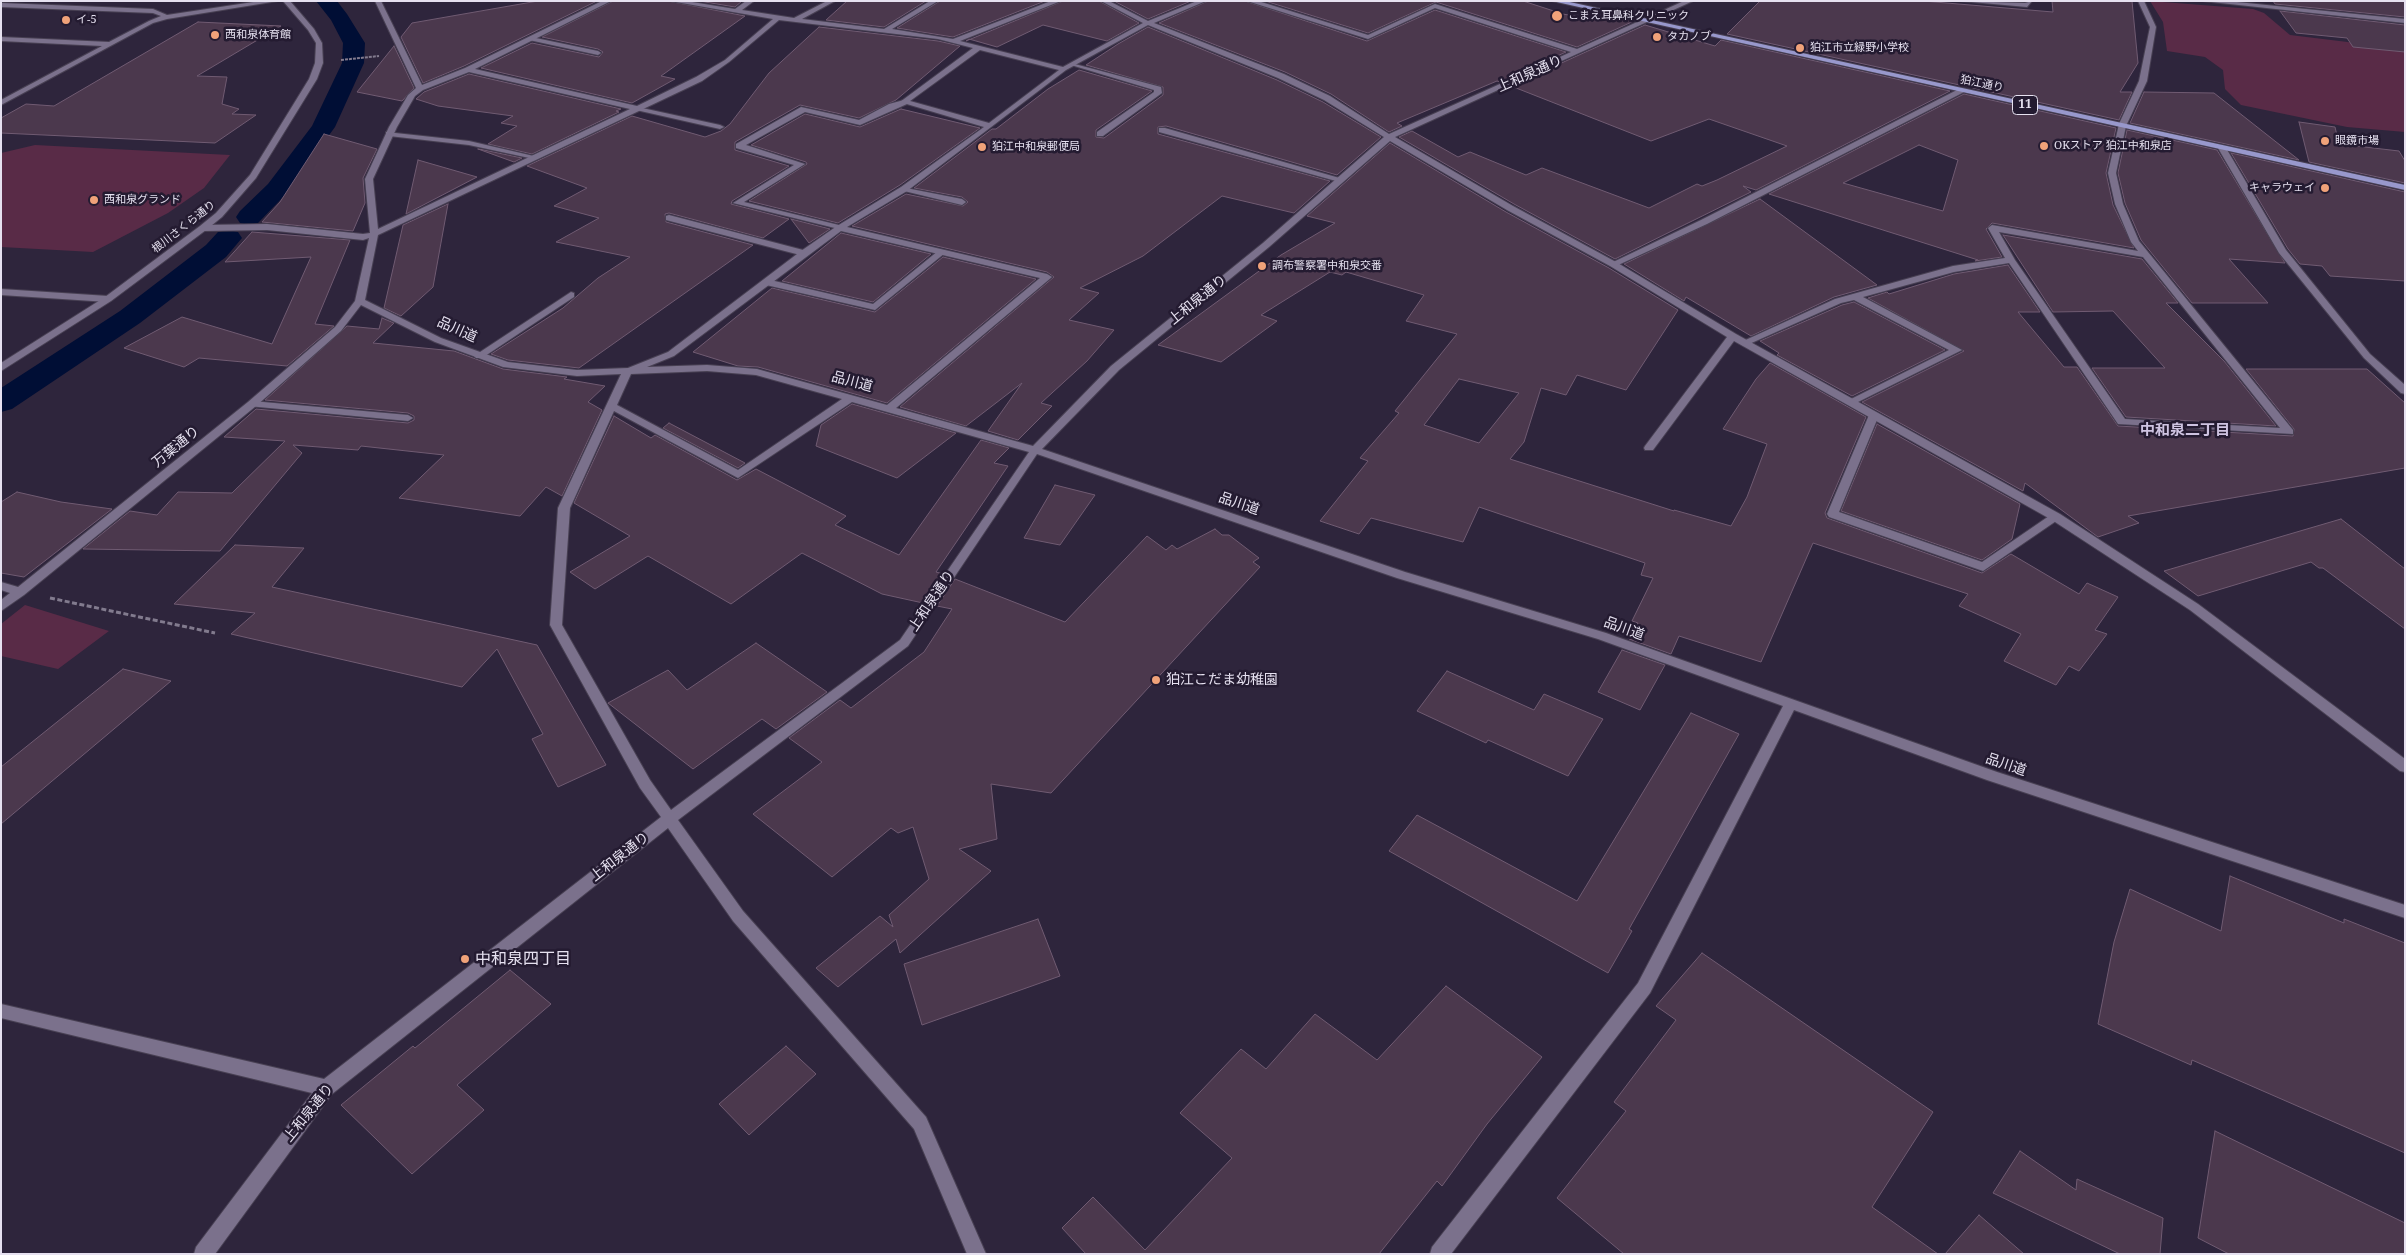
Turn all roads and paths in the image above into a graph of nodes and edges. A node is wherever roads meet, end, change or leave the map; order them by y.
1 (275, 1) edge
2 (286, 1) edge
3 (378, 1) edge
4 (608, 1) edge
5 (673, 1) edge
6 (751, 1) edge
7 (832, 1) edge
8 (935, 1) edge
9 (1058, 1) edge
10 (1104, 1) edge
11 (1204, 1) edge
12 (1250, 1) edge
13 (1555, 1) edge
14 (1690, 1) edge
15 (1962, 1) edge
16 (2029, 1) edge
17 (2141, 1) edge
18 (2205, 1) edge
19 (1, 5) edge
20 (735, 12) junction
21 (166, 17) junction
22 (778, 18) junction
23 (795, 20) junction
24 (1644, 20) junction
25 (2405, 21) edge
26 (1148, 23) junction
27 (886, 30) junction
28 (1, 39) edge
29 (531, 40) junction
30 (955, 40) junction
31 (110, 44) junction
32 (978, 48) junction
33 (1578, 52) junction
34 (598, 53) dead end
35 (364, 58) dead end
36 (340, 60) dead end
37 (1073, 64) junction
38 (1064, 69) junction
39 (468, 70) junction
40 (420, 88) junction
41 (1962, 91) junction
42 (4, 100) edge
43 (904, 102) junction
44 (636, 108) junction
45 (990, 126) junction
46 (2122, 126) junction
47 (720, 127) dead end
48 (1162, 130) dead end
49 (389, 134) junction
50 (1100, 134) dead end
51 (1389, 137) junction
52 (2222, 148) junction
53 (534, 157) junction
54 (1339, 179) junction
55 (2405, 188) edge
56 (904, 189) junction
57 (962, 202) dead end
58 (669, 218) dead end
59 (204, 228) junction
60 (840, 228) junction
61 (374, 234) junction
62 (804, 252) junction
63 (941, 253) junction
64 (2144, 255) junction
65 (2011, 260) junction
66 (1613, 264) junction
67 (766, 282) junction
68 (1, 292) edge
69 (571, 295) dead end
70 (1854, 296) junction
71 (108, 299) junction
72 (360, 301) junction
73 (1733, 336) junction
74 (1744, 343) junction
75 (478, 356) junction
76 (1, 368) edge
77 (627, 372) junction
78 (2405, 392) edge
79 (850, 398) junction
80 (1852, 401) junction
81 (252, 404) junction
82 (612, 406) junction
83 (890, 408) junction
84 (1874, 415) junction
85 (408, 418) dead end
86 (1650, 448) dead end
87 (1036, 450) junction
88 (2056, 517) junction
89 (1, 586) edge
90 (20, 592) junction
91 (1, 607) edge
92 (215, 633) dead end
93 (1790, 705) junction
94 (2405, 767) edge
95 (670, 818) junction
96 (2405, 912) edge
97 (1, 1011) edge
98 (326, 1088) junction
99 (203, 1254) edge
100 (976, 1254) edge
101 (1439, 1254) edge

1 - 21 street
2 - 59 street, 根川さくら通り
3 - 40 street
4 - 29 street
5 - 20 street
6 - 20 street
7 - 23 street
8 - 27 street
9 - 30 street
10 - 26 street
11 - 26 street
12 - 33 street
13 - 24 main road, 狛江通り / 11
14 - 24 street, 上和泉通り
15 - 16 street
17 - 46 street
18 - 25 street
19 - 21 street
20 - 22 street
21 - 31 street
22 - 23 street
22 - 44 street
23 - 27 street
24 - 33 street, 上和泉通り
24 - 41 main road, 狛江通り / 11
26 - 37 street
26 - 51 street
27 - 30 street
28 - 31 street
29 - 34 street
29 - 39 street
30 - 32 street
31 - 42 street
32 - 38 street
32 - 43 street
33 - 51 street, 上和泉通り
35 - 36 path
37 - 38 street
37 - 50 street
38 - 45 street
39 - 40 street
39 - 44 street
40 - 49 street
41 - 46 main road, 狛江通り / 11
41 - 66 street
43 - 45 street
43 - 60 street
44 - 47 street
44 - 53 street
45 - 56 street
46 - 52 main road, 狛江通り / 11
46 - 64 street
48 - 54 street
49 - 53 street
49 - 61 street
51 - 54 street, 上和泉通り
51 - 66 street
52 - 55 main road, 狛江通り / 11
52 - 78 street
53 - 61 street
54 - 87 street, 上和泉通り
56 - 57 street
56 - 60 street
58 - 62 street
59 - 61 street
59 - 71 street, 根川さくら通り
60 - 62 street
60 - 63 street
61 - 72 street
62 - 67 street
63 - 67 street
63 - 83 street
64 - 65 street
64 - 65 street
65 - 70 street
66 - 73 street
67 - 77 street
68 - 71 street
69 - 75 street
70 - 74 street
70 - 80 street
71 - 76 street, 根川さくら通り
72 - 75 street, 品川道
72 - 81 street, 万葉通り
73 - 74 street
73 - 86 street
74 - 80 street
75 - 77 street, 品川道
77 - 79 street, 品川道
77 - 82 street
79 - 82 street
79 - 83 street, 品川道
80 - 84 street
81 - 85 street
81 - 90 street, 万葉通り
82 - 95 street
83 - 87 street, 品川道
84 - 88 street
84 - 88 street
87 - 93 street, 品川道
87 - 95 street, 上和泉通り
88 - 94 street
89 - 90 street
90 - 91 street, 万葉通り
90 - 92 path
93 - 96 street, 品川道
93 - 101 street
95 - 98 street, 上和泉通り
95 - 100 street
97 - 98 street
98 - 99 street, 上和泉通り

